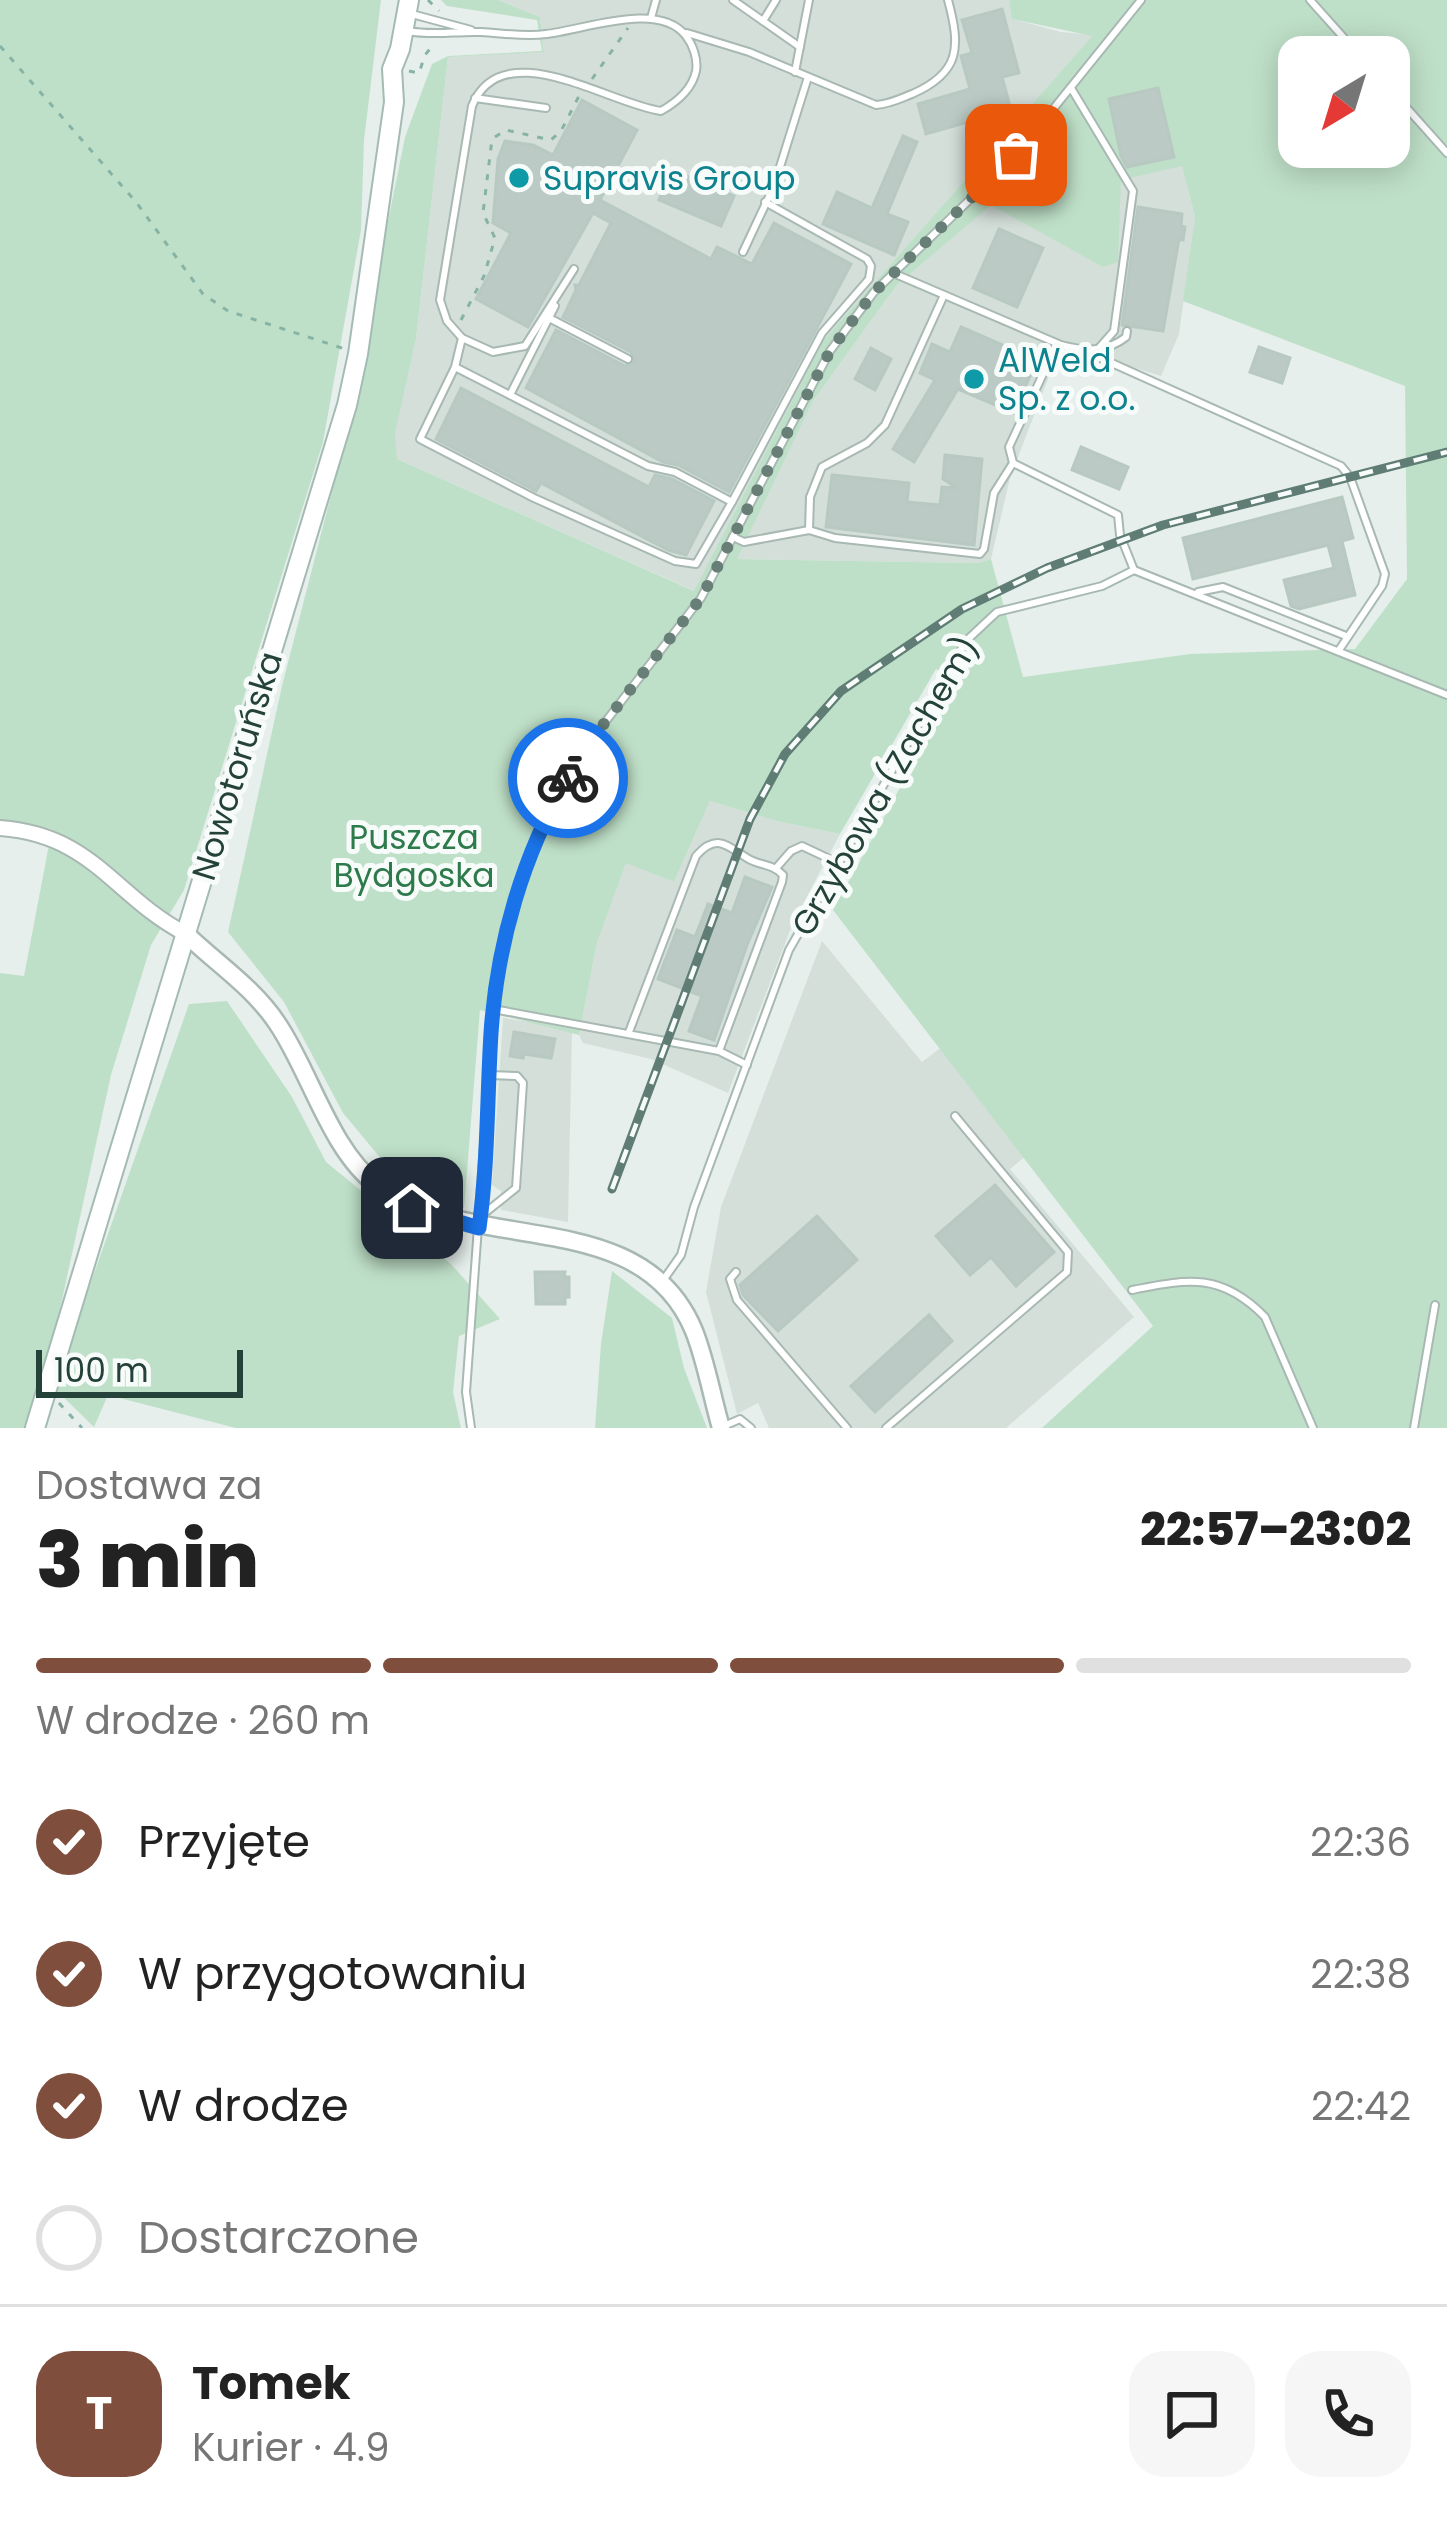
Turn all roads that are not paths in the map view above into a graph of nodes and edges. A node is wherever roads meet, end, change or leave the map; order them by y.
1 (656, 0) edge
2 (733, 0) edge
3 (776, 0) edge
4 (809, 0) edge
5 (948, 0) edge
6 (1141, 0) edge
7 (1310, 0) edge
8 (651, 18) junction
9 (763, 21) junction
10 (405, 23) edge
11 (474, 32) junction
12 (684, 33) junction
13 (1342, 36) edge
14 (800, 47) junction
15 (795, 72) junction
16 (808, 77) junction
17 (1071, 87) junction
18 (475, 98) junction
19 (546, 109) dead end
20 (1410, 112) edge
21 (1447, 153) edge
22 (765, 202) junction
23 (743, 252) dead end
24 (574, 269) dead end
25 (893, 273) junction
26 (944, 295) junction
27 (556, 302) junction
28 (551, 319) junction
29 (1127, 331) dead end
30 (462, 338) junction
31 (1057, 344) junction
32 (1099, 348) junction
33 (1085, 351) junction
34 (628, 359) dead end
35 (455, 367) junction
36 (509, 395) junction
37 (1013, 464) junction
38 (731, 502) junction
39 (809, 530) junction
40 (732, 537) junction
41 (1134, 570) junction
42 (1195, 593) junction
43 (1346, 636) junction
44 (1339, 650) junction
45 (1447, 695) edge
46 (0, 828) edge
47 (838, 863) junction
48 (777, 867) junction
49 (186, 934) junction
50 (493, 1009) junction
51 (629, 1032) junction
52 (719, 1051) junction
53 (747, 1065) junction
54 (489, 1075) junction
55 (956, 1116) dead end
56 (480, 1222) junction
57 (736, 1272) dead end
58 (662, 1282) junction
59 (1132, 1290) dead end
60 (1435, 1305) dead end
61 (35, 1428) edge
62 (471, 1428) edge
63 (721, 1428) edge
64 (751, 1428) edge
65 (847, 1428) edge
66 (886, 1428) edge
67 (1313, 1428) edge
68 (1414, 1428) edge

1 - 8 lane
2 - 9 lane
3 - 9 lane
4 - 14 lane
5 - 16 lane
6 - 17 lane
7 - 13 lane
8 - 11 lane
8 - 12 lane
9 - 14 lane
10 - 11 lane
10 - 11 lane
10 - 49 main road, Nowotoruńska
12 - 15 lane
12 - 18 lane
14 - 15 lane
15 - 16 lane
16 - 22 lane
17 - 25 lane
17 - 32 lane
18 - 19 lane
18 - 30 lane
20 - 21 lane
22 - 23 lane
22 - 38 lane
24 - 27 lane
25 - 26 lane
25 - 40 lane
26 - 31 lane
26 - 39 lane
27 - 28 lane
27 - 30 lane
28 - 34 lane
28 - 36 lane
29 - 32 lane
30 - 35 lane
31 - 33 lane
31 - 37 lane
32 - 33 lane
33 - 43 lane
35 - 36 lane
35 - 38 lane
36 - 38 lane
37 - 39 lane
37 - 41 lane
39 - 40 lane
40 - 50 lane
41 - 42 lane
41 - 47 lane, Grzybowa (Zachem)
42 - 43 lane
42 - 44 lane
43 - 44 lane
44 - 45 lane
46 - 49 street
47 - 48 lane
47 - 53 lane, Grzybowa (Zachem)
48 - 51 lane
48 - 52 lane
49 - 56 street
49 - 61 main road, Nowotoruńska
50 - 51 lane
50 - 54 lane
51 - 52 lane
52 - 53 lane
53 - 58 lane, Grzybowa (Zachem)
54 - 56 lane
54 - 56 lane
55 - 66 lane
56 - 58 street
56 - 62 lane
57 - 65 lane
58 - 63 street
59 - 67 lane
60 - 68 lane
63 - 64 lane

